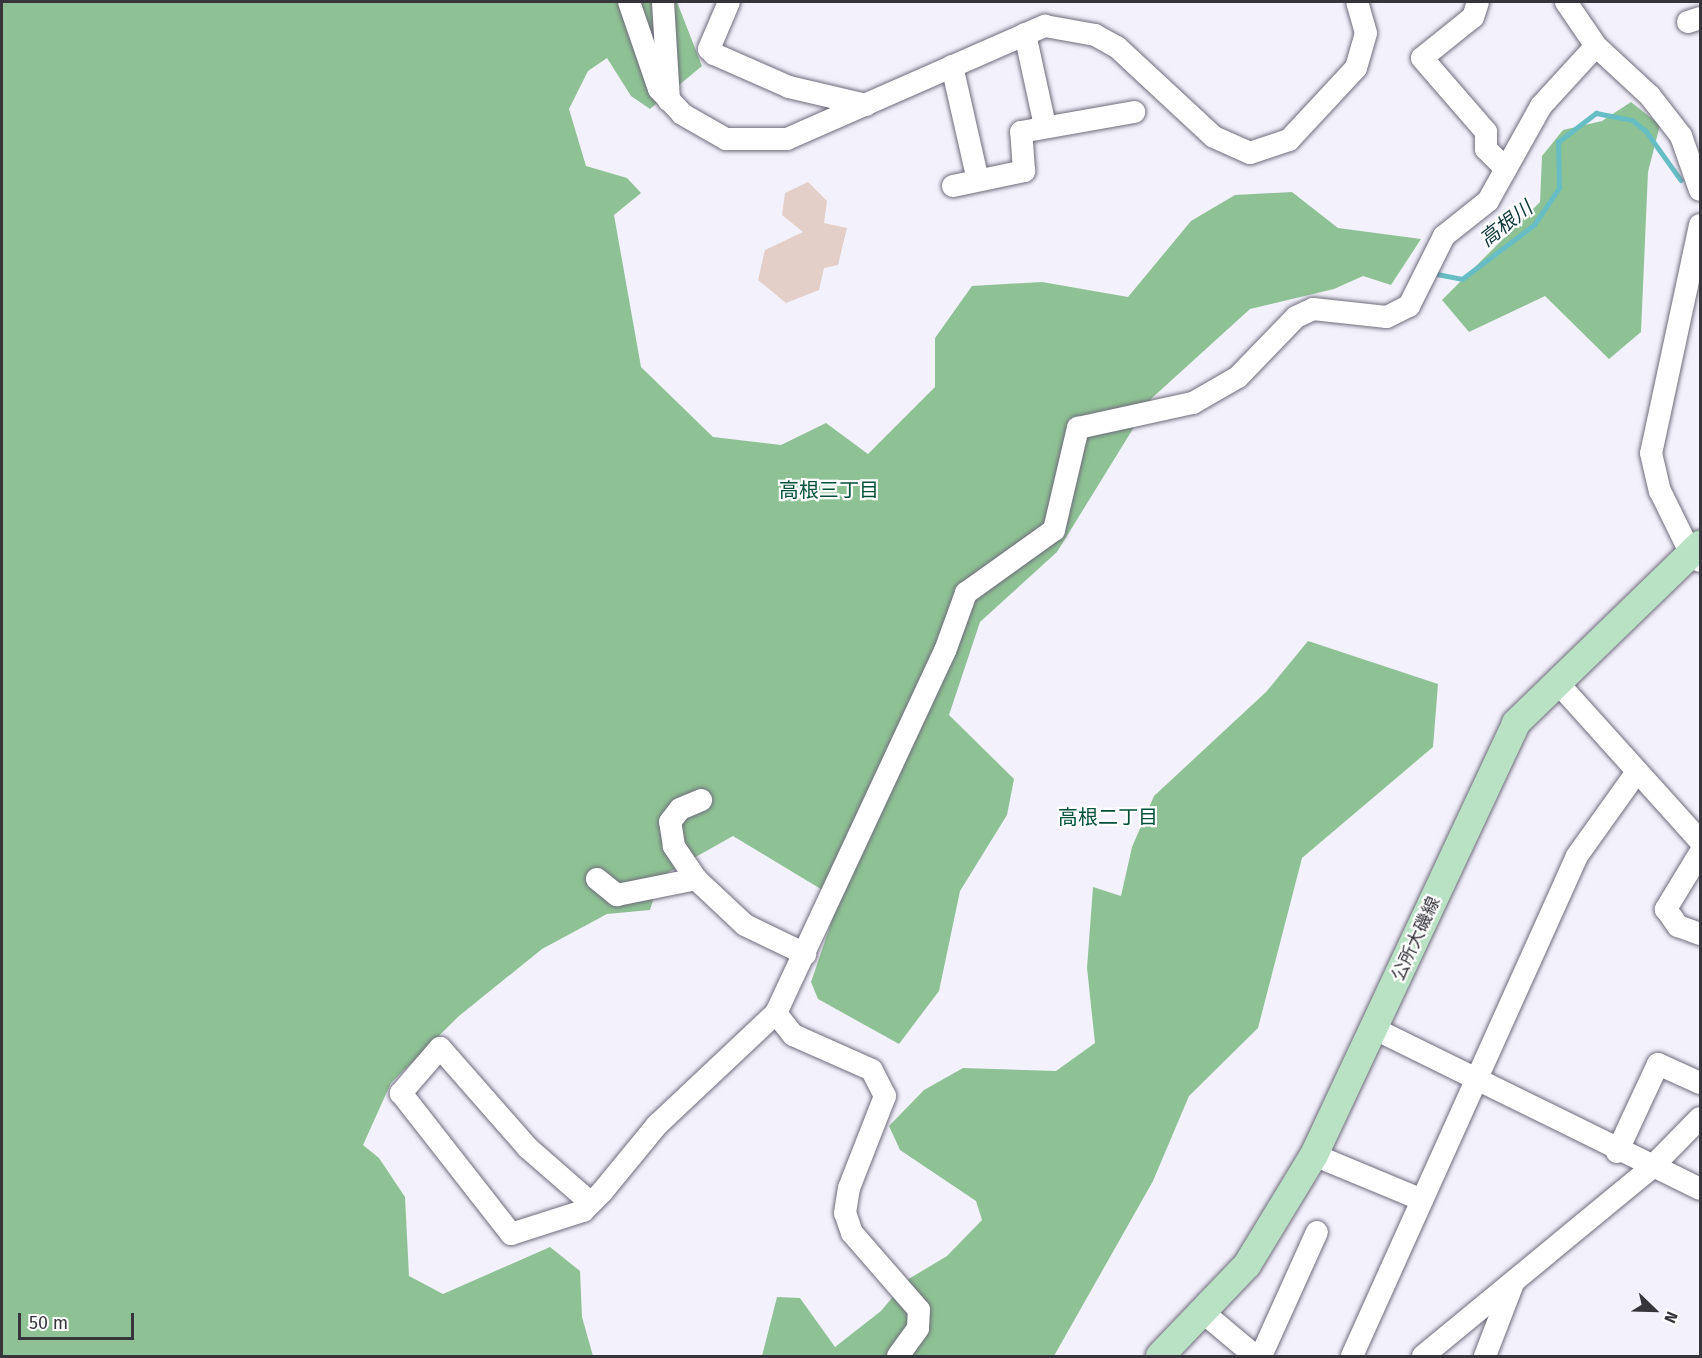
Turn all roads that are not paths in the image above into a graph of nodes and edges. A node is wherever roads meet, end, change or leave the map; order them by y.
1 (629, 2) edge
2 (663, 2) edge
3 (729, 2) edge
4 (1357, 2) edge
5 (1478, 2) edge
6 (1566, 2) edge
7 (1025, 34) junction
8 (1596, 46) junction
9 (952, 66) junction
10 (669, 101) junction
11 (866, 105) junction
12 (1134, 112) dead end
13 (1045, 126) junction
14 (1694, 152) edge
15 (1506, 169) junction
16 (978, 180) junction
17 (953, 186) dead end
18 (1701, 190) edge
19 (1701, 225) edge
20 (1697, 553) edge
21 (1557, 682) junction
22 (1637, 772) junction
23 (701, 800) dead end
24 (1701, 841) edge
25 (1701, 854) edge
26 (597, 879) dead end
27 (696, 879) junction
28 (1701, 934) edge
29 (805, 954) junction
30 (776, 1013) junction
31 (1375, 1029) junction
32 (1478, 1081) junction
33 (1701, 1083) edge
34 (1701, 1118) edge
35 (1617, 1152) junction
36 (1314, 1155) junction
37 (1650, 1169) junction
38 (1701, 1189) edge
39 (1422, 1200) junction
40 (591, 1203) junction
41 (1317, 1232) dead end
42 (1515, 1277) junction
43 (1205, 1314) junction
44 (898, 1356) edge
45 (1160, 1356) edge
46 (1255, 1356) edge
47 (1261, 1356) edge
48 (1352, 1356) edge
49 (1423, 1356) edge
50 (1485, 1356) edge

1 - 10 street
2 - 10 street
3 - 11 street
4 - 7 street
5 - 15 street
6 - 8 street
7 - 9 street
7 - 13 street
8 - 14 street
8 - 15 street
9 - 11 street
9 - 16 street
10 - 11 street
12 - 13 street
13 - 16 street
14 - 18 street
15 - 29 street
16 - 17 street
19 - 20 street
20 - 21 main road, 公所大磯線
21 - 22 street
21 - 31 main road, 公所大磯線
22 - 24 street
22 - 32 street
23 - 27 street
25 - 28 street
26 - 27 street
27 - 29 street
29 - 30 street
30 - 40 street
30 - 44 street
31 - 32 street
31 - 36 main road, 公所大磯線
32 - 35 street
32 - 39 street
33 - 35 street
34 - 37 street
35 - 37 street
36 - 39 street
36 - 43 main road, 公所大磯線
37 - 38 street
37 - 42 street
39 - 48 street
40 - 40 street
41 - 47 street
42 - 49 street
42 - 50 street
43 - 45 main road, 公所大磯線
43 - 46 street

